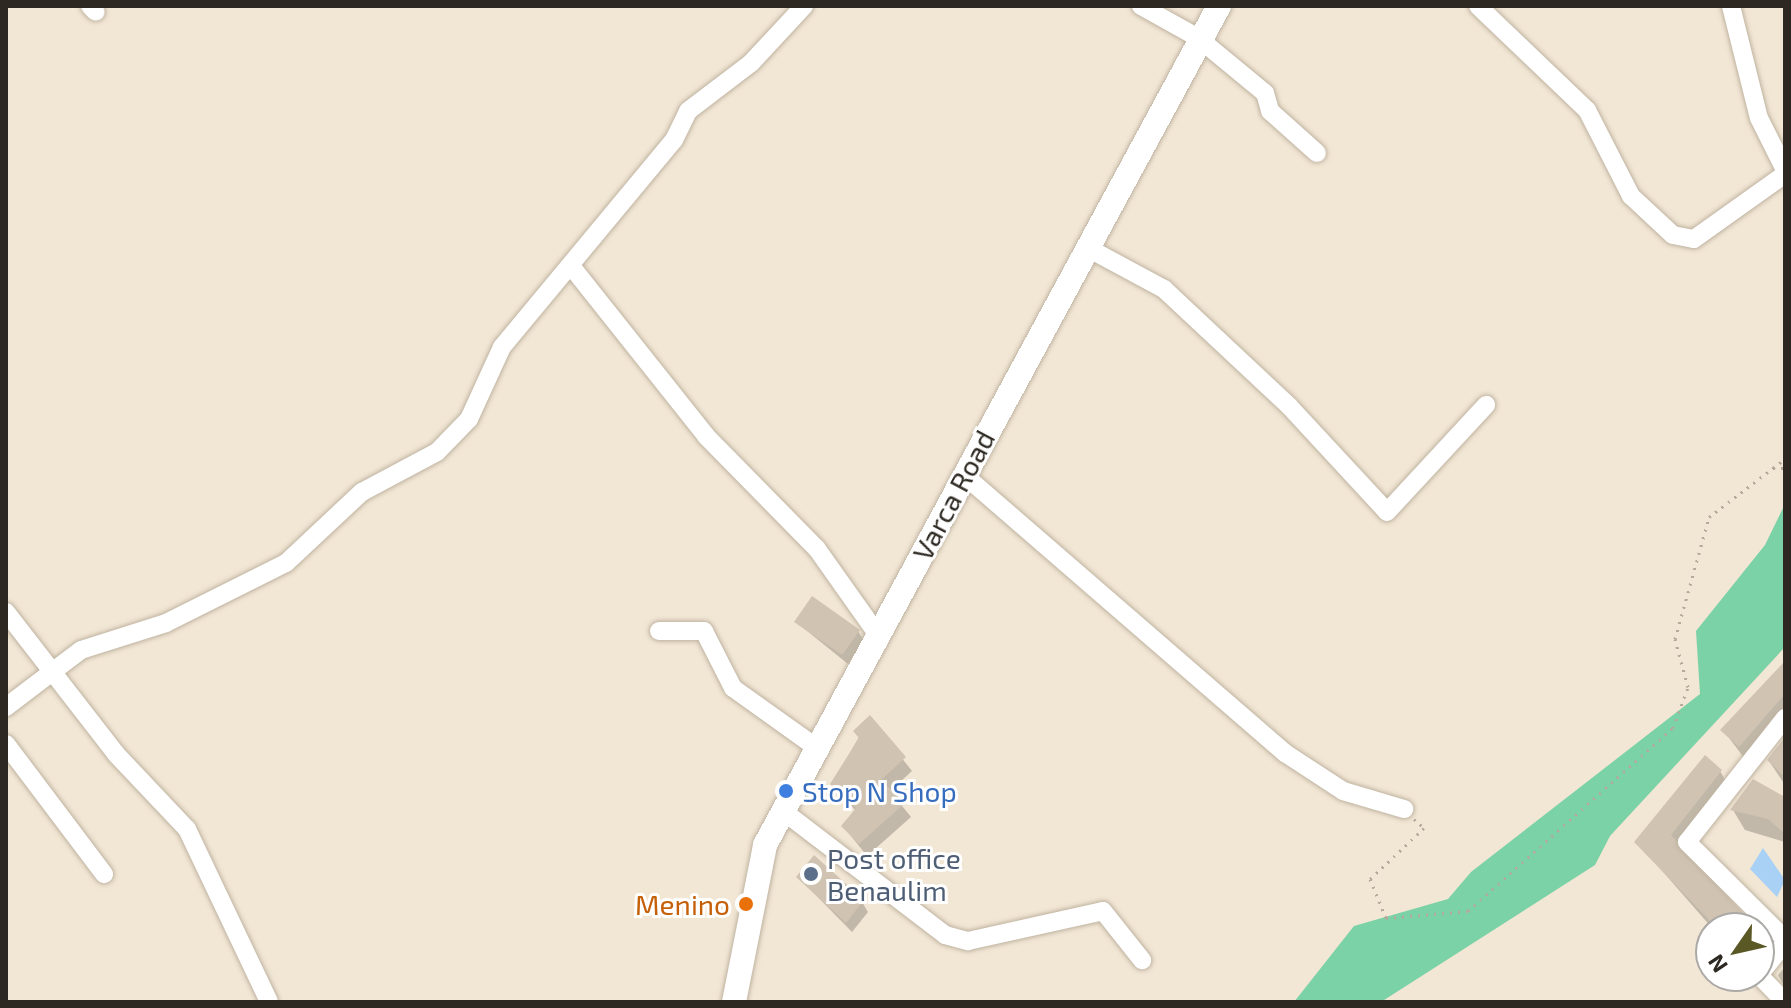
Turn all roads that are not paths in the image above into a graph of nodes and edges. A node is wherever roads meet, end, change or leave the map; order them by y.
1 (804, 6) edge
2 (1141, 6) edge
3 (1219, 6) edge
4 (1478, 6) edge
5 (1731, 6) edge
6 (1197, 37) junction
7 (1317, 153) dead end
8 (1785, 172) edge
9 (1086, 247) junction
10 (571, 266) junction
11 (1486, 405) dead end
12 (964, 475) junction
13 (6, 612) edge
14 (659, 631) dead end
15 (878, 635) junction
16 (54, 673) junction
17 (6, 707) edge
18 (1785, 718) edge
19 (6, 744) edge
20 (817, 748) junction
21 (1404, 809) road end
22 (783, 811) junction
23 (104, 874) dead end
24 (1785, 941) edge
25 (1142, 960) dead end
26 (269, 1002) edge
27 (734, 1002) edge
28 (1785, 1002) edge

1 - 10 street
2 - 6 street
3 - 6 main road, Varca Road
4 - 8 street
5 - 8 street
6 - 7 street
6 - 9 main road, Varca Road
9 - 11 street
9 - 12 main road, Varca Road
10 - 15 street
10 - 16 street
12 - 15 main road, Varca Road
12 - 21 street
13 - 16 street
14 - 20 street
15 - 20 main road, Varca Road
16 - 17 street
16 - 26 street
18 - 24 street
19 - 23 street
20 - 22 main road, Varca Road
22 - 25 street
22 - 27 main road, Varca Road
24 - 28 street

